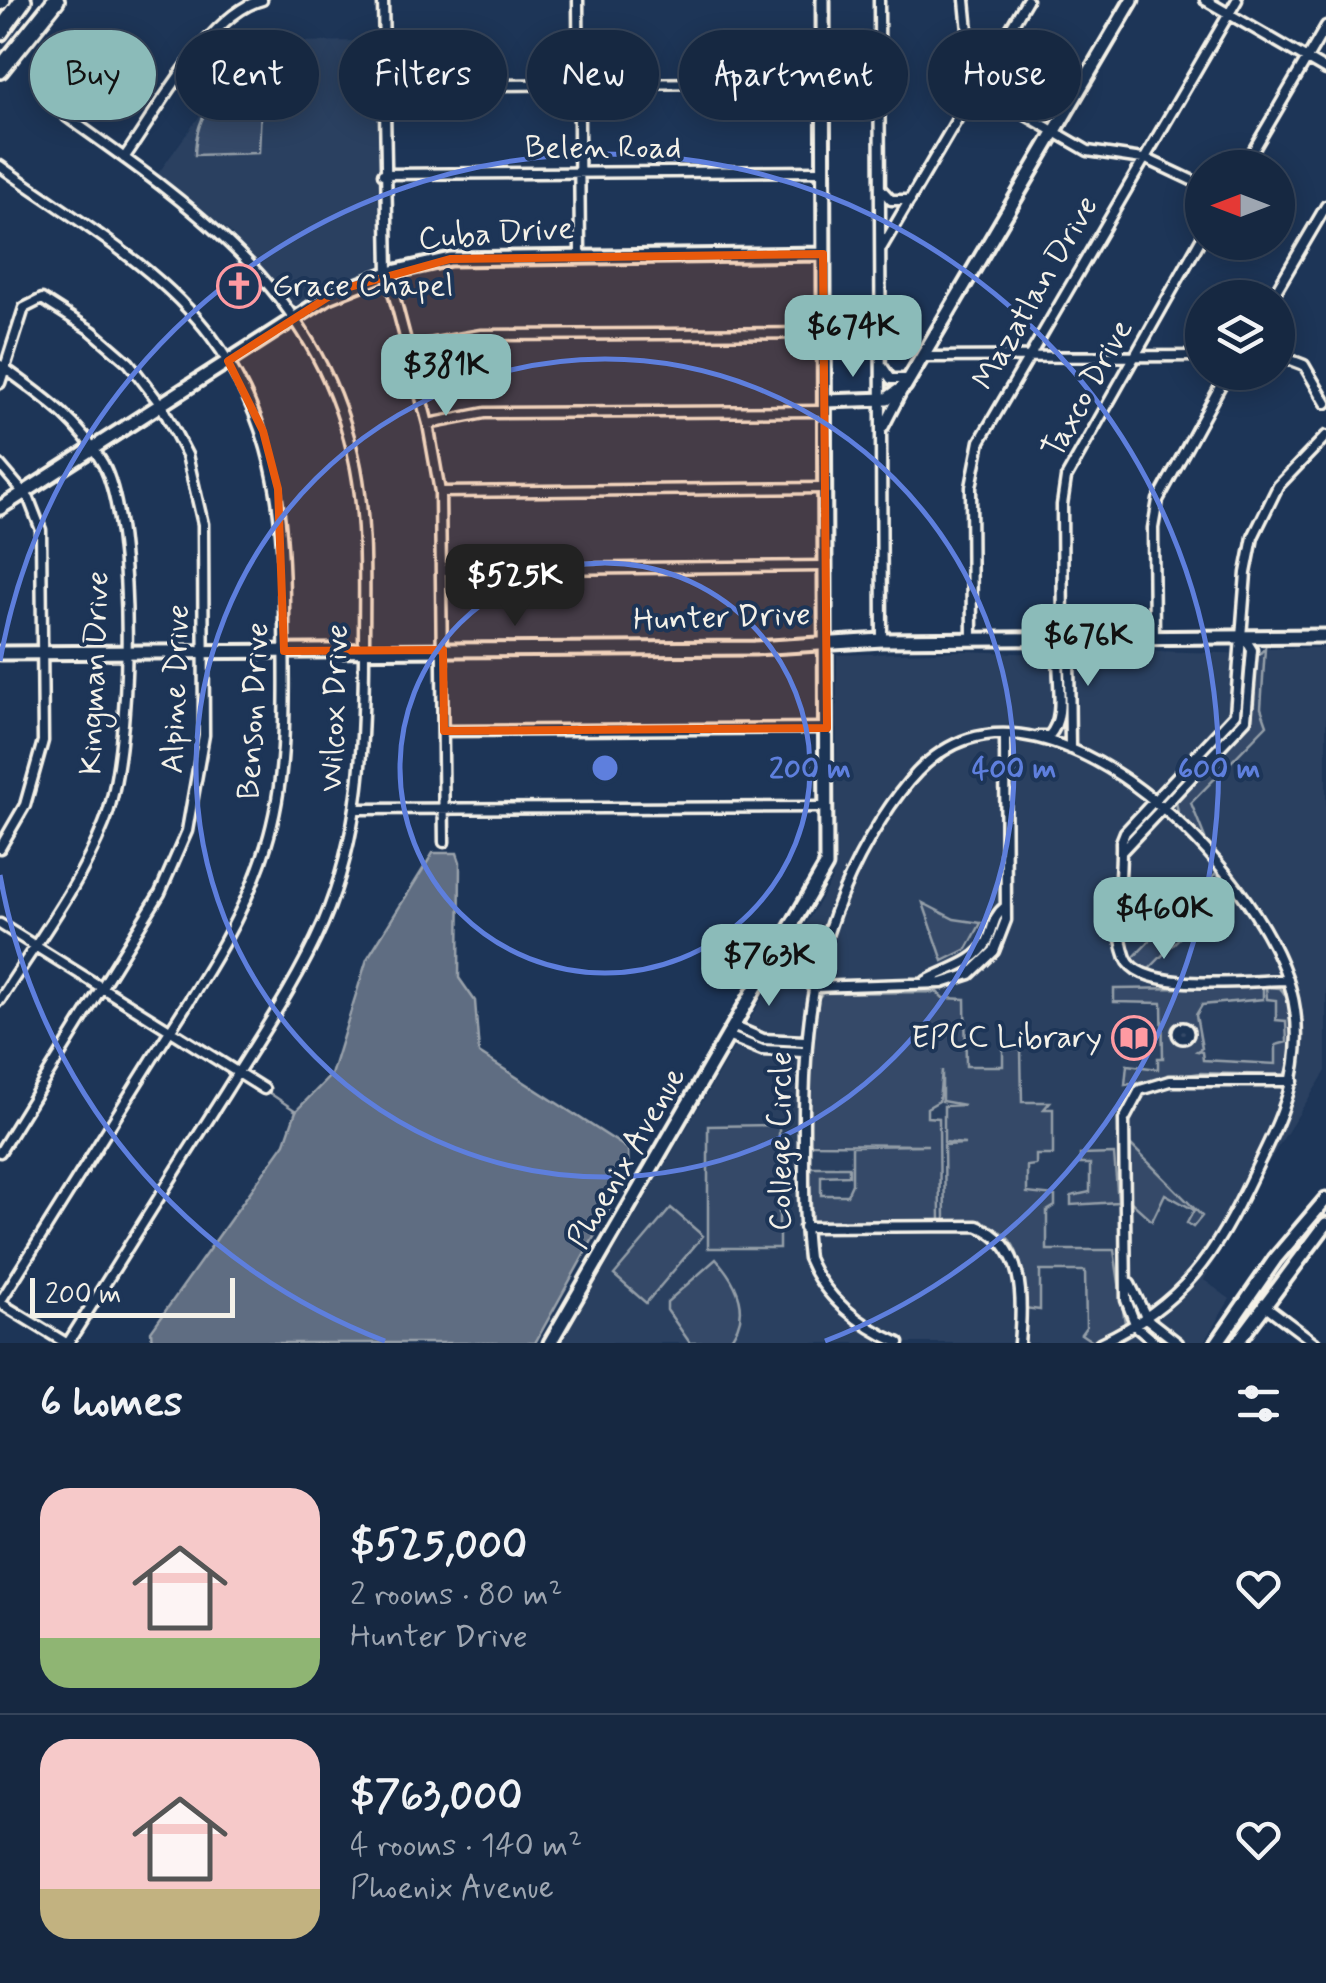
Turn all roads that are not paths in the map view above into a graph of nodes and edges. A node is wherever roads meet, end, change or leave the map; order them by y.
1 (23, 0) edge
2 (59, 0) edge
3 (262, 0) edge
4 (382, 0) edge
5 (578, 0) edge
6 (823, 0) edge
7 (879, 0) edge
8 (965, 0) edge
9 (1026, 0) edge
10 (1132, 0) edge
11 (1204, 0) edge
12 (1236, 0) edge
13 (1230, 13) junction
14 (1326, 26) edge
15 (382, 30) edge
16 (578, 30) edge
17 (823, 30) edge
18 (968, 30) edge
19 (1009, 30) edge
20 (0, 32) edge
21 (1306, 59) junction
22 (0, 70) edge
23 (1326, 70) edge
24 (0, 82) edge
25 (71, 120) edge
26 (383, 120) edge
27 (578, 120) edge
28 (822, 120) edge
29 (958, 120) edge
30 (1034, 120) edge
31 (1055, 132) junction
32 (1253, 150) edge
33 (124, 158) junction
34 (1142, 158) junction
35 (0, 166) edge
36 (823, 171) junction
37 (384, 174) junction
38 (579, 174) junction
39 (1185, 177) edge
40 (880, 187) junction
41 (910, 200) junction
42 (1326, 206) edge
43 (903, 212) junction
44 (880, 222) junction
45 (880, 250) junction
46 (824, 254) junction
47 (580, 256) junction
48 (1188, 260) edge
49 (388, 273) junction
50 (1283, 280) edge
51 (294, 318) junction
52 (823, 333) junction
53 (406, 348) junction
54 (1132, 356) junction
55 (1185, 356) edge
56 (923, 357) junction
57 (1028, 357) junction
58 (228, 361) junction
59 (1295, 362) edge
60 (880, 364) junction
61 (2, 367) edge
62 (907, 382) junction
63 (0, 383) edge
64 (1218, 390) edge
65 (882, 400) junction
66 (1326, 403) edge
67 (161, 405) junction
68 (824, 406) junction
69 (428, 424) junction
70 (881, 432) junction
71 (1326, 436) edge
72 (93, 448) junction
73 (0, 465) edge
74 (825, 488) junction
75 (24, 492) junction
76 (440, 492) junction
77 (0, 508) edge
78 (825, 566) junction
79 (444, 570) junction
80 (1326, 636) edge
81 (1154, 637) junction
82 (1244, 637) junction
83 (1063, 638) junction
84 (972, 639) junction
85 (882, 640) junction
86 (825, 641) junction
87 (443, 650) junction
88 (284, 651) junction
89 (364, 651) junction
90 (124, 652) junction
91 (205, 652) junction
92 (0, 653) edge
93 (43, 653) junction
94 (1058, 718) junction
95 (826, 728) junction
96 (444, 731) junction
97 (1005, 735) junction
98 (1028, 736) junction
99 (1065, 747) junction
100 (1153, 800) junction
101 (828, 807) junction
102 (1163, 808) junction
103 (356, 809) junction
104 (445, 809) junction
105 (444, 842) dead end
106 (0, 848) edge
107 (1122, 852) junction
108 (0, 924) edge
109 (34, 946) junction
110 (1288, 980) junction
111 (812, 987) junction
112 (103, 988) junction
113 (0, 1000) edge
114 (170, 1031) junction
115 (732, 1032) junction
116 (804, 1040) junction
117 (804, 1052) junction
118 (237, 1073) junction
119 (1294, 1082) junction
120 (264, 1089) dead end
121 (0, 1152) edge
122 (1326, 1199) edge
123 (1326, 1224) edge
124 (804, 1227) junction
125 (1125, 1266) junction
126 (0, 1302) edge
127 (1263, 1304) junction
128 (1159, 1308) junction
129 (1147, 1319) junction
130 (1136, 1326) junction
131 (1164, 1335) junction
132 (67, 1343) edge
133 (550, 1343) edge
134 (899, 1343) edge
135 (1019, 1343) edge
136 (1100, 1343) edge
137 (1156, 1343) edge
138 (1178, 1343) edge
139 (1218, 1343) edge
140 (1237, 1343) edge
141 (1315, 1343) edge

1 - 20 highway
2 - 22 highway
2 - 24 street
3 - 33 street
4 - 15 street
5 - 16 street
6 - 17 street, Phoenix Avenue
7 - 40 street
8 - 18 street
9 - 19 street
10 - 31 street
11 - 13 street
12 - 13 street, Mazatlan Drive
13 - 21 street
13 - 34 street, Mazatlan Drive
14 - 21 street
21 - 23 street
21 - 32 street
25 - 33 street, Wilcox Drive
26 - 37 street
27 - 38 street
28 - 36 street, Phoenix Avenue
29 - 41 street
30 - 31 street
31 - 34 street
31 - 56 street
33 - 51 street, Wilcox Drive
34 - 39 street
34 - 57 street, Mazatlan Drive
35 - 58 street, Benson Drive
36 - 38 street, Belen Road
36 - 46 street, Phoenix Avenue
37 - 38 street, Belen Road
37 - 49 street
38 - 47 street
40 - 41 street
40 - 44 street
41 - 43 street
42 - 50 street
43 - 44 street
43 - 45 street
44 - 45 street
45 - 60 street
46 - 47 street, Cuba Drive
46 - 52 street, Phoenix Avenue
47 - 49 street, Cuba Drive
48 - 54 street, Taxco Drive
49 - 51 street, Cuba Drive
49 - 53 street
51 - 58 street, Cuba Drive
51 - 89 street, Wilcox Drive
52 - 53 street
52 - 68 street, Phoenix Avenue
53 - 69 street
54 - 55 street
54 - 57 street
54 - 83 street, Taxco Drive
56 - 57 street
56 - 62 street
57 - 84 street, Mazatlan Drive
58 - 67 street, Cuba Drive
58 - 88 street, Benson Drive
59 - 66 street
60 - 62 street
60 - 65 street
61 - 63 street
61 - 67 street, Alpine Drive
61 - 72 street, Kingman Drive
62 - 65 street
62 - 70 street
64 - 81 street
65 - 68 street
65 - 70 street
67 - 72 street, Cuba Drive
67 - 91 street, Alpine Drive
68 - 69 street
68 - 74 street, Phoenix Avenue
69 - 76 street
70 - 85 street
71 - 82 street
72 - 75 street, Cuba Drive
72 - 90 street, Kingman Drive
73 - 75 street
74 - 76 street
74 - 78 street, Phoenix Avenue
75 - 77 street, Cuba Drive
75 - 93 street
76 - 79 street
78 - 79 street
78 - 86 street, Phoenix Avenue
79 - 87 street
80 - 82 street, Hunter Drive
81 - 82 street, Hunter Drive
81 - 83 street, Hunter Drive
82 - 100 street
82 - 102 street
83 - 84 street, Hunter Drive
83 - 94 street
83 - 99 street
84 - 85 street, Hunter Drive
85 - 86 street, Hunter Drive
86 - 87 street, Hunter Drive
86 - 95 street, Phoenix Avenue
87 - 89 street, Hunter Drive
87 - 96 street
88 - 89 street, Hunter Drive
88 - 91 street, Hunter Drive
88 - 114 street, Benson Drive
89 - 103 street, Wilcox Drive
90 - 91 street, Hunter Drive
90 - 93 street, Hunter Drive
90 - 109 street, Kingman Drive
91 - 112 street, Alpine Drive
92 - 93 street, Hunter Drive
93 - 106 street
94 - 98 street
94 - 99 street
95 - 96 street
95 - 101 street, Phoenix Avenue
96 - 104 street
97 - 98 street, College Circle
97 - 111 street, College Circle
97 - 111 street
98 - 99 street, College Circle
99 - 100 street, College Circle
100 - 102 street, College Circle
100 - 107 street
101 - 104 street
101 - 115 street, Phoenix Avenue
102 - 107 street
102 - 110 street, College Circle
103 - 104 street
103 - 118 street, Wilcox Drive
104 - 105 street
107 - 110 street
108 - 109 street
109 - 112 street
109 - 113 street, Kingman Drive
110 - 119 street, College Circle
111 - 116 street, College Circle
112 - 114 street
112 - 121 street, Alpine Drive
114 - 118 street
114 - 126 street, Benson Drive
115 - 116 street
115 - 117 street
115 - 133 street, Phoenix Avenue
116 - 117 street, College Circle
117 - 124 street, College Circle
118 - 120 street
118 - 132 street, Wilcox Drive
119 - 125 street
119 - 128 street, College Circle
122 - 139 street
123 - 127 street
124 - 134 street, College Circle
124 - 135 street
125 - 129 street
125 - 130 street
126 - 132 street
127 - 140 street
127 - 141 street
128 - 129 street, College Circle
128 - 131 street
129 - 130 street, College Circle
129 - 131 street
130 - 136 street, College Circle
130 - 137 street
131 - 138 street

